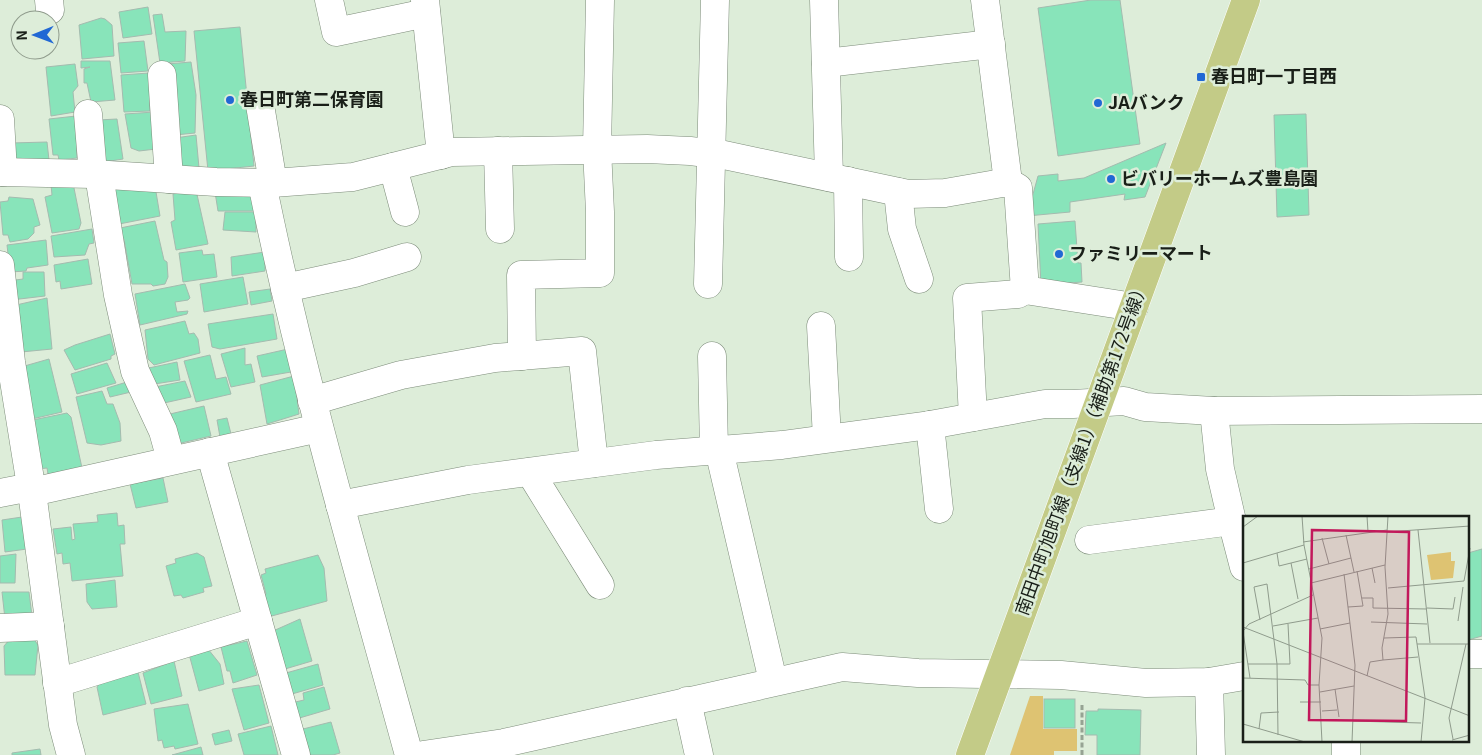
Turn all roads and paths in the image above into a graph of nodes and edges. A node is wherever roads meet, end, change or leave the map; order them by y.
1 (329, 0) edge
2 (600, 0) edge
3 (714, 0) edge
4 (824, 0) edge
5 (985, 0) edge
6 (1246, 0) edge
7 (425, 7) edge
8 (991, 44) junction
9 (826, 63) junction
10 (162, 75) dead end
11 (260, 105) dead end
12 (88, 114) dead end
13 (0, 119) edge
14 (597, 149) junction
15 (498, 151) junction
16 (712, 153) junction
17 (441, 154) junction
18 (393, 167) junction
19 (2, 172) edge
20 (96, 174) junction
21 (170, 179) junction
22 (838, 179) junction
23 (1008, 182) junction
24 (268, 183) junction
25 (898, 192) junction
26 (405, 212) dead end
27 (500, 228) dead end
28 (407, 257) dead end
29 (849, 257) dead end
30 (0, 265) edge
31 (919, 279) dead end
32 (708, 284) dead end
33 (285, 288) junction
34 (1025, 290) junction
35 (1134, 306) junction
36 (3, 324) edge
37 (821, 326) dead end
38 (522, 356) junction
39 (712, 356) dead end
40 (312, 401) junction
41 (1099, 403) junction
42 (1482, 409) edge
43 (1214, 411) junction
44 (972, 417) junction
45 (930, 425) junction
46 (319, 428) junction
47 (827, 438) junction
48 (717, 450) junction
49 (210, 452) junction
50 (171, 460) junction
51 (594, 463) junction
52 (530, 472) junction
53 (32, 490) junction
54 (0, 493) edge
55 (340, 505) junction
56 (939, 509) dead end
57 (1232, 522) junction
58 (1090, 540) dead end
59 (1243, 558) edge
60 (600, 585) dead end
61 (258, 622) junction
62 (50, 626) junction
63 (0, 628) edge
64 (999, 675) junction
65 (1243, 676) edge
66 (773, 681) junction
67 (1209, 682) junction
68 (57, 683) junction
69 (1082, 700) dead end
70 (687, 701) junction
71 (1346, 742) edge
72 (506, 749) edge
73 (71, 755) edge
74 (296, 755) edge
75 (409, 755) edge
76 (423, 755) edge
77 (699, 755) edge
78 (970, 755) edge
79 (1082, 755) edge
80 (1211, 755) edge
81 (1346, 755) edge

1 - 7 street
2 - 14 street
3 - 16 street
4 - 9 street
5 - 8 street
6 - 35 main road, 南田中町旭町線（支線1）（補助第172号線）
7 - 17 street
8 - 9 street
8 - 23 street
9 - 22 street
10 - 21 street
11 - 24 street
12 - 20 street
13 - 19 street
14 - 15 street
14 - 16 street
14 - 38 street
15 - 17 street
15 - 27 street
16 - 22 street
16 - 32 street
17 - 18 street
18 - 24 street
18 - 26 street
19 - 20 street
20 - 21 street
20 - 50 street
21 - 24 street
22 - 25 street
22 - 29 street
23 - 25 street
23 - 34 street
24 - 33 street
25 - 31 street
28 - 33 street
30 - 36 street
33 - 40 street
34 - 35 street
34 - 44 street
35 - 41 main road, 南田中町旭町線（支線1）（補助第172号線）
36 - 53 street
37 - 47 street
38 - 40 street
38 - 51 street
39 - 48 street
40 - 46 street
41 - 43 street
41 - 44 street
41 - 64 main road, 南田中町旭町線（支線1）（補助第172号線）
42 - 43 street
43 - 57 street
44 - 45 street
45 - 47 street
45 - 56 street
46 - 49 street
46 - 55 street
47 - 48 street
48 - 51 street
48 - 66 street
49 - 50 street
49 - 61 street
50 - 53 street
51 - 52 street
52 - 55 street
52 - 60 street
53 - 54 street
53 - 62 street
55 - 75 street
57 - 58 street
57 - 59 street
61 - 68 street
61 - 74 street
62 - 63 street
62 - 68 street
64 - 66 street
64 - 67 street
64 - 78 main road, 南田中町旭町線（支線1）（補助第172号線）
65 - 67 street
66 - 70 street
67 - 80 street
68 - 73 street
69 - 79 path
70 - 72 street
70 - 77 street
71 - 81 street
72 - 76 street

